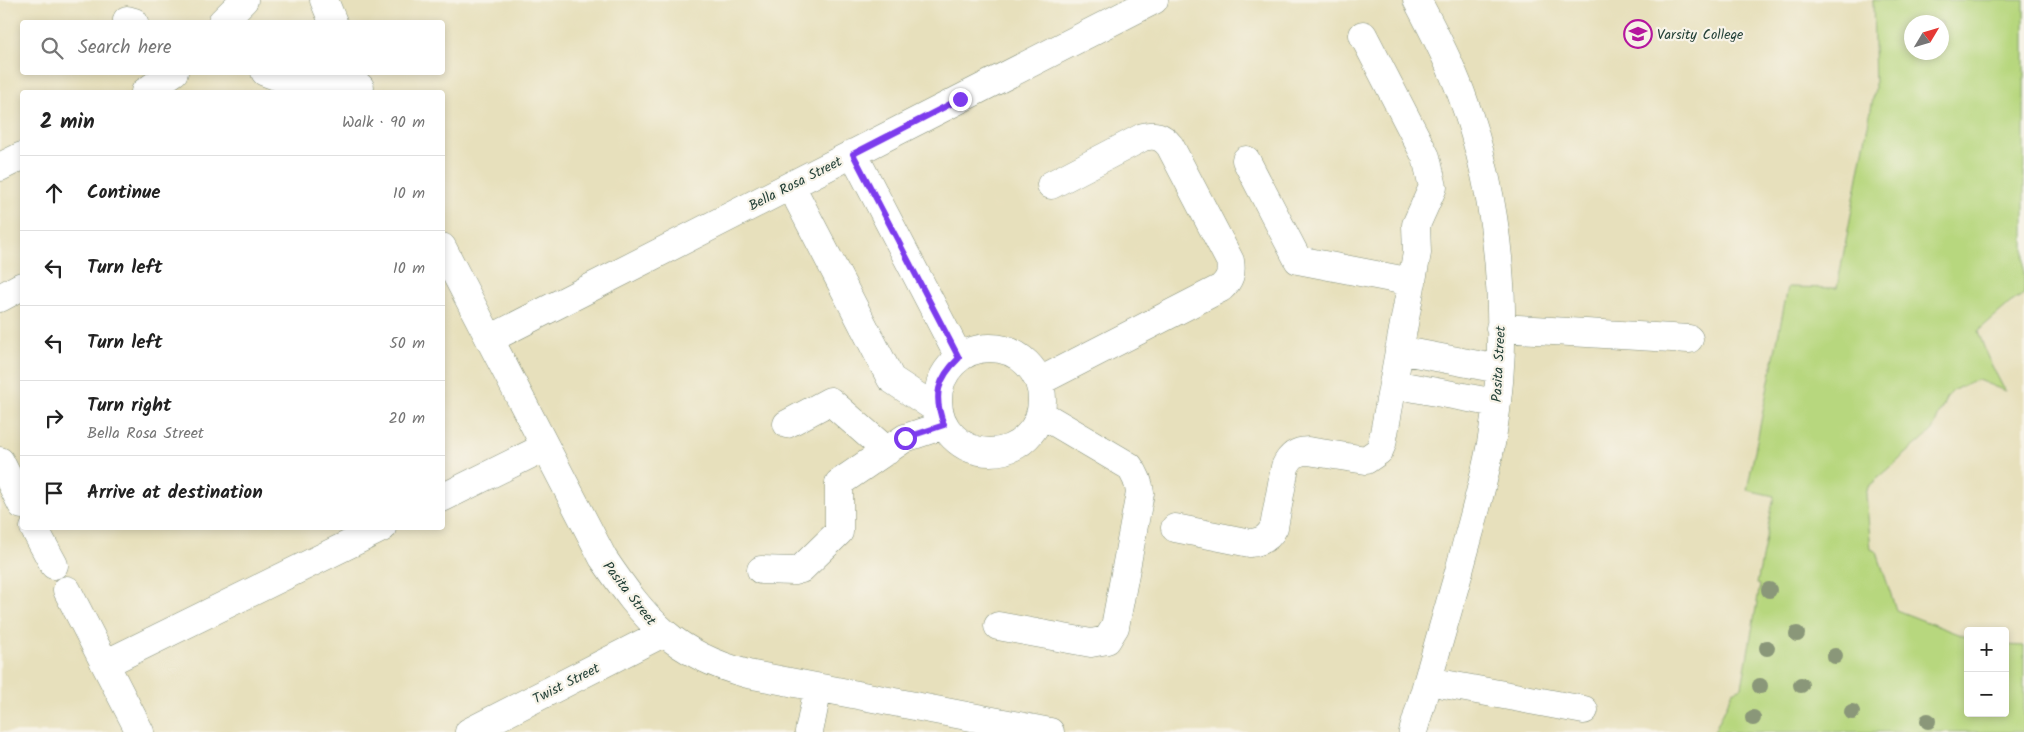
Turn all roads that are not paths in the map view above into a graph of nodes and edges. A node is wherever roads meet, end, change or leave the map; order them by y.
1 (324, 0) edge
2 (1154, 0) edge
3 (1417, 0) edge
4 (332, 20) edge
5 (1363, 35) dead end
6 (170, 75) edge
7 (273, 75) edge
8 (359, 84) edge
9 (148, 90) edge
10 (853, 154) junction
11 (20, 157) edge
12 (1246, 160) dead end
13 (0, 167) edge
14 (1051, 185) dead end
15 (791, 186) junction
16 (445, 257) edge
17 (1412, 282) junction
18 (20, 287) edge
19 (0, 298) edge
20 (1500, 328) junction
21 (490, 339) junction
22 (1690, 339) dead end
23 (1399, 350) junction
24 (959, 358) junction
25 (1499, 369) junction
26 (1040, 381) junction
27 (1393, 384) junction
28 (1496, 403) junction
29 (1040, 414) junction
30 (941, 418) junction
31 (787, 424) dead end
32 (545, 447) junction
33 (887, 451) junction
34 (11, 472) edge
35 (445, 497) edge
36 (20, 498) edge
37 (1175, 528) dead end
38 (35, 530) edge
39 (378, 530) edge
40 (54, 565) dead end
41 (761, 570) dead end
42 (67, 590) dead end
43 (998, 626) dead end
44 (662, 633) junction
45 (105, 664) junction
46 (1428, 681) junction
47 (818, 688) junction
48 (1584, 710) dead end
49 (140, 732) edge
50 (469, 732) edge
51 (809, 732) edge
52 (1050, 732) edge
53 (1413, 732) edge

1 - 4 street
2 - 10 street, Bella Rosa Street
3 - 20 street, Pasita Street
5 - 17 street
6 - 9 street
7 - 8 street
10 - 15 street, Bella Rosa Street
10 - 24 street
11 - 13 street
12 - 17 street
14 - 26 street
15 - 21 street, Bella Rosa Street
15 - 30 street
16 - 21 street, Pasita Street
17 - 23 street
18 - 19 street
20 - 22 street
20 - 25 street, Pasita Street
21 - 32 street, Pasita Street
23 - 25 street
23 - 27 street
24 - 26 street
24 - 30 street
25 - 28 street, Pasita Street
26 - 29 street
27 - 28 street
27 - 37 street
28 - 46 street, Pasita Street
29 - 30 street
29 - 43 street
30 - 33 street
31 - 33 street
32 - 35 street
32 - 44 street, Pasita Street
33 - 41 street
34 - 36 street
38 - 40 street
39 - 45 street
42 - 45 street
44 - 47 street, Pasita Street
44 - 50 street, Twist Street
45 - 49 street
46 - 48 street
46 - 53 street, Pasita Street
47 - 51 street
47 - 52 street, Pasita Street

